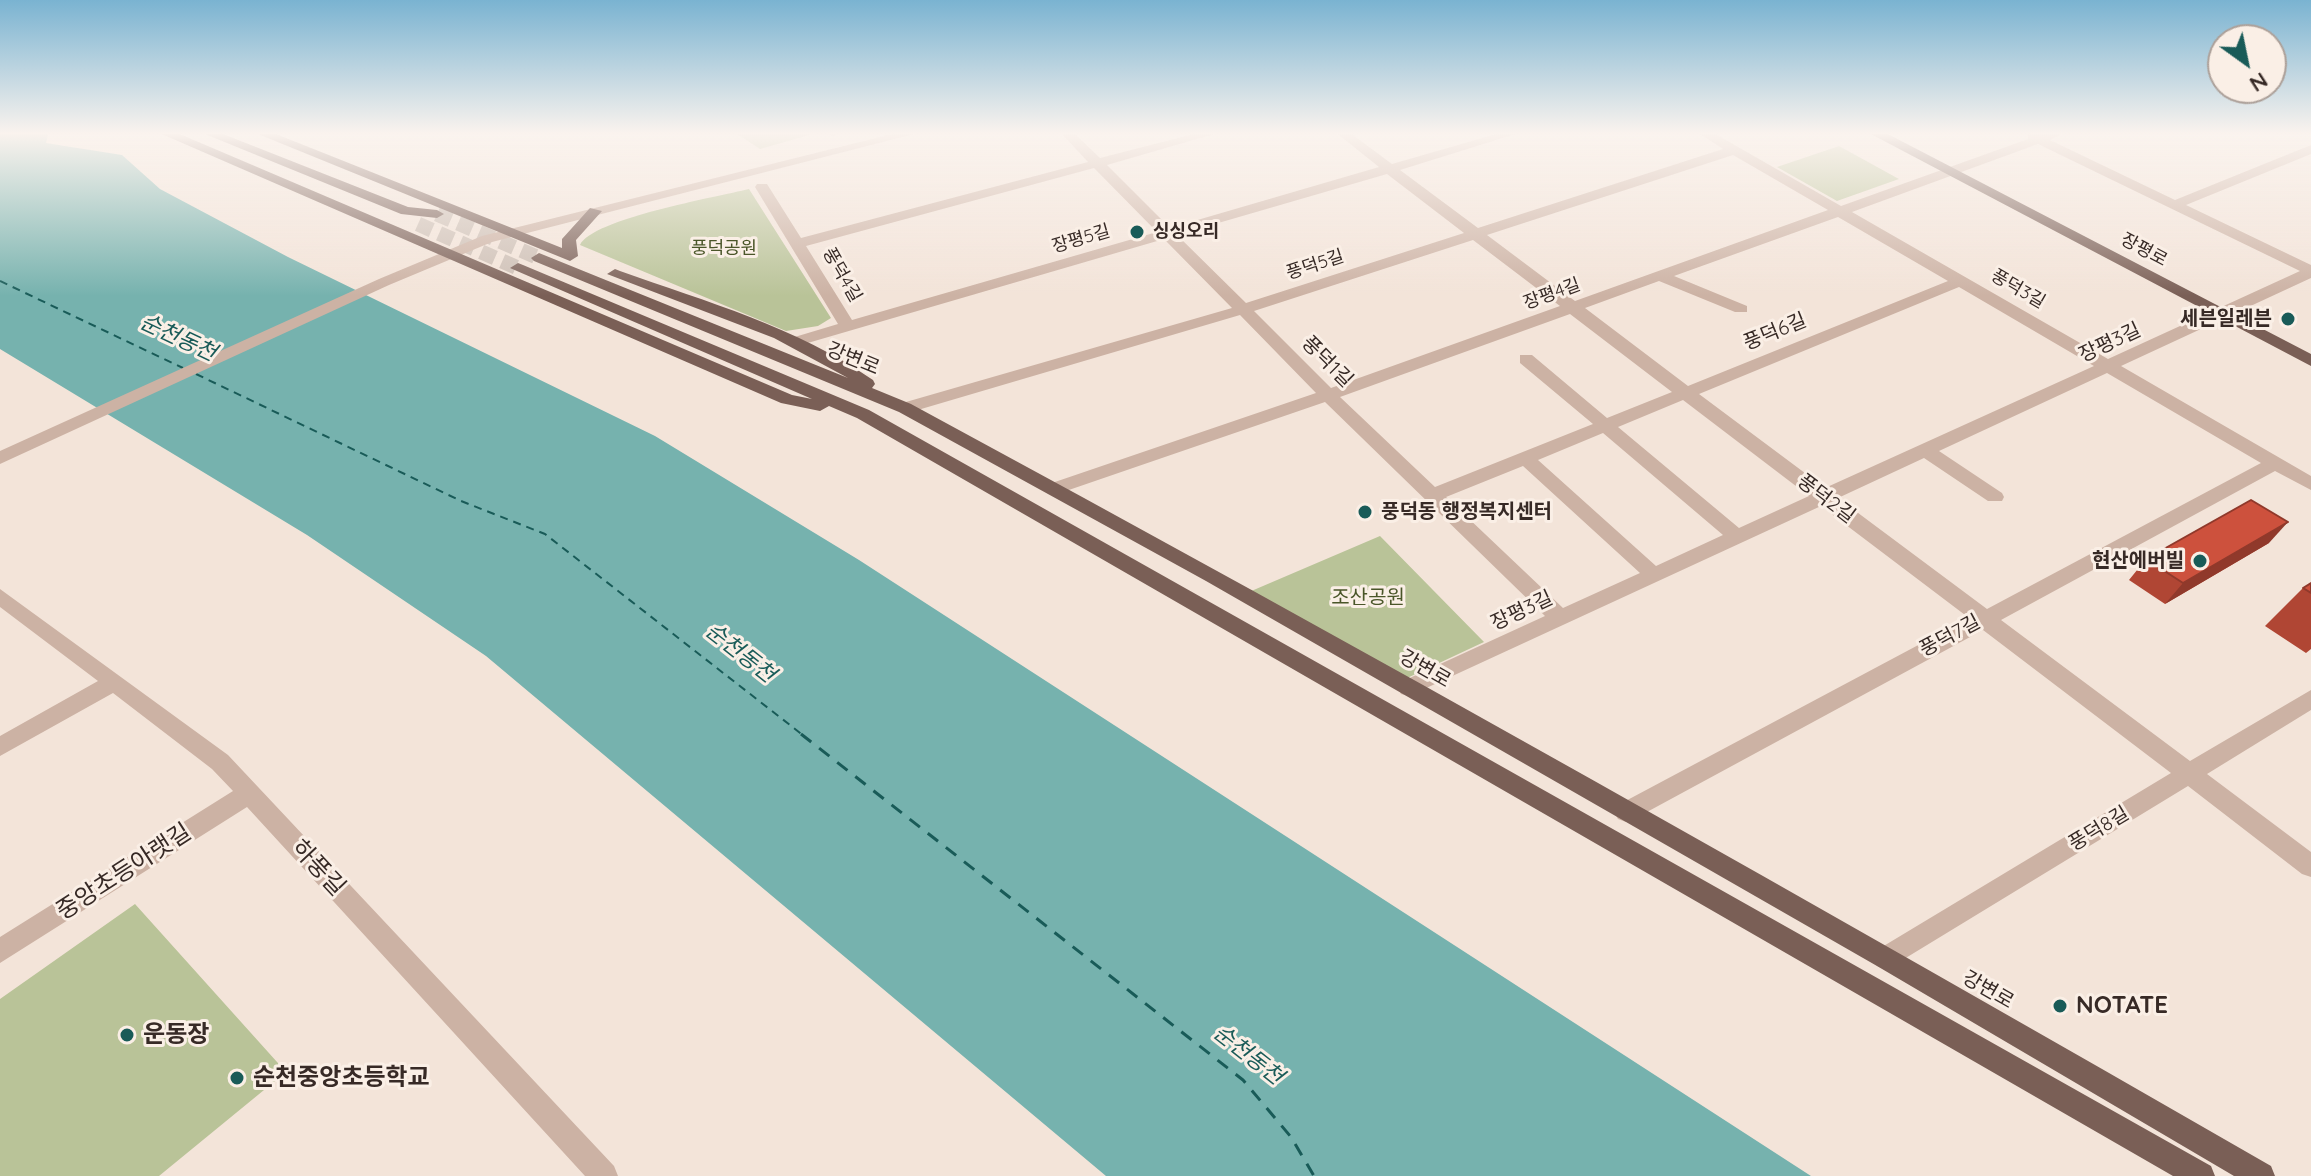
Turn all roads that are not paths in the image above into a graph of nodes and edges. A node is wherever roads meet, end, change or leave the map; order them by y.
1 (288, 187) edge
2 (345, 187) edge
3 (397, 187) edge
4 (693, 187) edge
5 (762, 187) dead end
6 (1009, 187) edge
7 (1122, 187) edge
8 (1329, 187) edge
9 (1414, 187) edge
10 (1623, 187) edge
11 (1800, 187) edge
12 (1909, 187) edge
13 (1979, 187) edge
14 (2137, 187) edge
15 (2219, 187) edge
16 (2175, 205) junction
17 (406, 211) junction
18 (595, 211) junction
19 (1842, 211) junction
20 (437, 214) tunnel mouth
21 (418, 224) tunnel mouth
22 (510, 232) junction
23 (1169, 234) junction
24 (1477, 235) junction
25 (799, 243) junction
26 (444, 256) junction
27 (570, 256) junction
28 (539, 258) tunnel mouth
29 (518, 268) tunnel mouth
30 (2311, 272) edge
31 (1660, 276) junction
32 (1963, 280) junction
33 (1573, 307) junction
34 (1244, 309) junction
35 (1741, 309) dead end
36 (2224, 315) junction
37 (849, 328) junction
38 (794, 342) junction
39 (1526, 359) dead end
40 (2311, 361) edge
41 (2110, 367) junction
42 (1684, 392) junction
43 (1328, 395) junction
44 (882, 396) junction
45 (905, 408) junction
46 (863, 414) junction
47 (1604, 425) junction
48 (1926, 451) junction
49 (0, 458) edge
50 (1525, 458) junction
51 (2276, 463) junction
52 (2311, 484) edge
53 (1056, 488) junction
54 (1432, 496) junction
55 (1995, 497) dead end
56 (1824, 498) junction
57 (1738, 537) junction
58 (1654, 575) junction
59 (2, 600) edge
60 (1560, 618) junction
61 (1982, 618) junction
62 (113, 683) junction
63 (1409, 688) junction
64 (2311, 699) edge
65 (0, 747) edge
66 (2189, 774) junction
67 (249, 793) junction
68 (1626, 812) junction
69 (2311, 866) edge
70 (0, 951) edge
71 (1886, 958) junction
72 (604, 1176) edge
73 (2201, 1176) edge
74 (2261, 1176) edge

1 - 26 main road
2 - 17 main road
3 - 22 main road
4 - 18 street
5 - 25 street, 풍덕4길
6 - 25 street, 풍덕4길
7 - 23 street, 풍덕1길
8 - 23 street, 장평5길
9 - 24 street, 풍덕2길
10 - 24 street, 풍덕5길
11 - 19 street, 풍덕3길
12 - 19 street, 장평4길
13 - 36 main road, 장평로
14 - 16 street
15 - 16 street
16 - 30 street
17 - 20 main road
17 - 21 main road
18 - 22 street
18 - 27 main road
19 - 31 street, 장평4길
19 - 32 street, 풍덕3길
22 - 26 street
22 - 27 main road
23 - 34 street, 풍덕1길
23 - 37 street, 장평5길
24 - 33 street, 풍덕2길
24 - 34 street, 풍덕5길
25 - 37 street, 풍덕4길
26 - 46 main road
26 - 49 street
27 - 38 main road
28 - 44 main road, 강변로
29 - 46 main road
30 - 36 street, 장평3길
31 - 33 street, 장평4길
31 - 35 street
32 - 41 street, 풍덕3길
32 - 42 street, 풍덕6길
33 - 42 street, 풍덕2길
33 - 43 street, 장평4길
34 - 43 street, 풍덕1길
34 - 45 street, 풍덕5길
36 - 40 main road, 장평로
36 - 41 street, 장평3길
37 - 38 street, 장평5길
38 - 44 main road
39 - 47 street
41 - 48 street, 장평3길
41 - 51 street, 풍덕3길
42 - 47 street, 풍덕6길
42 - 56 street, 풍덕2길
43 - 53 street, 장평4길
43 - 54 street, 풍덕1길
44 - 45 main road, 강변로
45 - 53 main road, 강변로
46 - 73 main road
47 - 50 street, 풍덕6길
47 - 57 street
48 - 55 street
48 - 56 street, 장평3길
50 - 54 street, 풍덕6길
50 - 58 street
51 - 52 street, 풍덕3길
51 - 61 street, 풍덕7길
53 - 63 main road, 강변로
54 - 60 street, 풍덕1길
56 - 57 street, 장평3길
56 - 61 street, 풍덕2길
57 - 58 street, 장평3길
58 - 60 street, 장평3길
59 - 62 street, 하풍길
60 - 63 street, 장평3길
61 - 66 street, 풍덕2길
61 - 68 street, 풍덕7길
62 - 65 street
62 - 67 street, 하풍길
63 - 68 main road, 강변로
64 - 66 street, 풍덕8길
66 - 69 street, 풍덕2길
66 - 71 street, 풍덕8길
67 - 70 street, 중앙초등아랫길
67 - 72 street, 하풍길
68 - 71 main road, 강변로
71 - 74 main road, 강변로

